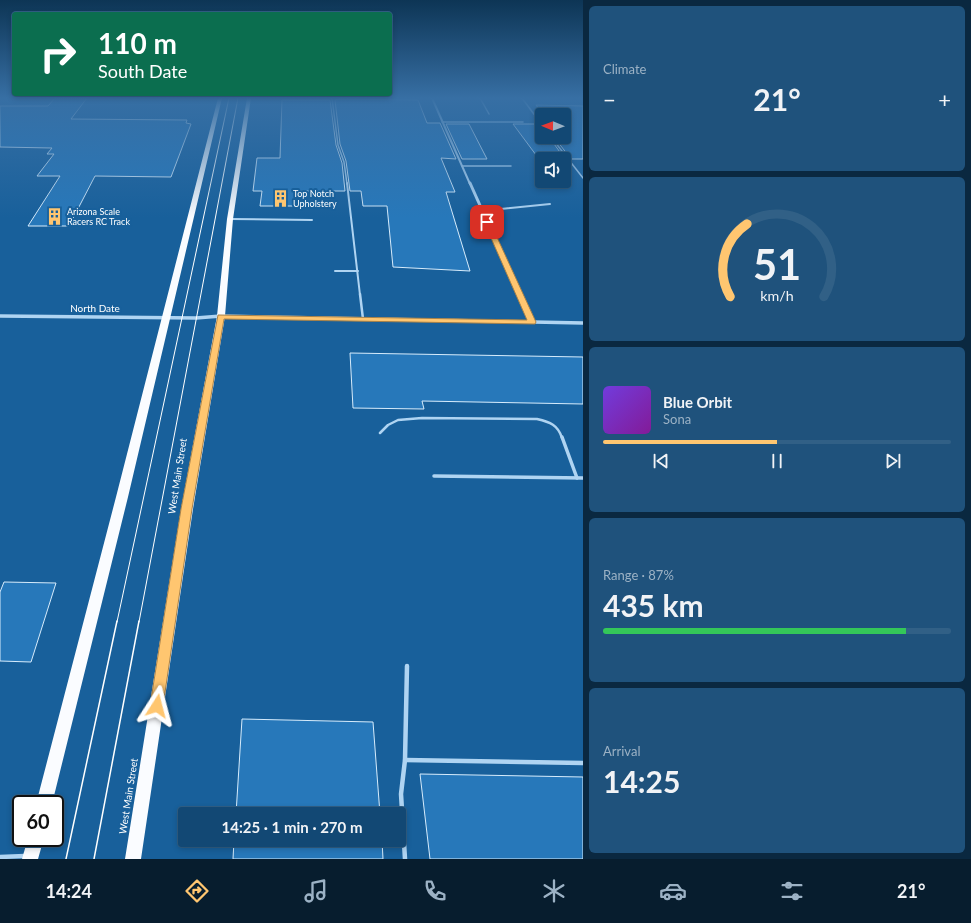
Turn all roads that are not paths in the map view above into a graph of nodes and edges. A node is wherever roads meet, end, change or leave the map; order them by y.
1 (210, 138) edge
2 (243, 138) edge
3 (337, 138) edge
4 (449, 138) edge
5 (556, 144) edge
6 (462, 166) junction
7 (511, 166) dead end
8 (583, 178) edge
9 (550, 204) dead end
10 (481, 209) junction
11 (230, 219) junction
12 (312, 220) dead end
13 (335, 271) dead end
14 (358, 271) junction
15 (0, 316) edge
16 (221, 316) junction
17 (166, 318) junction
18 (363, 319) junction
19 (532, 322) junction
20 (583, 323) edge
21 (380, 432) dead end
22 (434, 476) dead end
23 (577, 478) junction
24 (583, 478) edge
25 (407, 666) dead end
26 (405, 760) junction
27 (583, 763) edge
28 (46, 795) edge
29 (34, 847) edge
30 (0, 857) edge
31 (31, 858) edge
32 (134, 859) edge
33 (405, 859) edge

1 - 17 main road
2 - 11 main road, West Main Street
3 - 14 lane
4 - 6 street
5 - 8 lane
6 - 7 lane
6 - 10 street
9 - 10 lane
10 - 19 street
11 - 12 lane
11 - 16 main road, West Main Street
13 - 14 lane
14 - 18 lane
15 - 17 street, North Date
16 - 17 street, North Date
16 - 18 street, North Date
16 - 32 main road, West Main Street
17 - 28 main road
18 - 19 street, North Date
19 - 20 street, North Date
21 - 23 lane
22 - 23 lane
23 - 24 lane
25 - 26 lane
26 - 27 lane
26 - 33 lane
29 - 31 main road
30 - 31 lane

